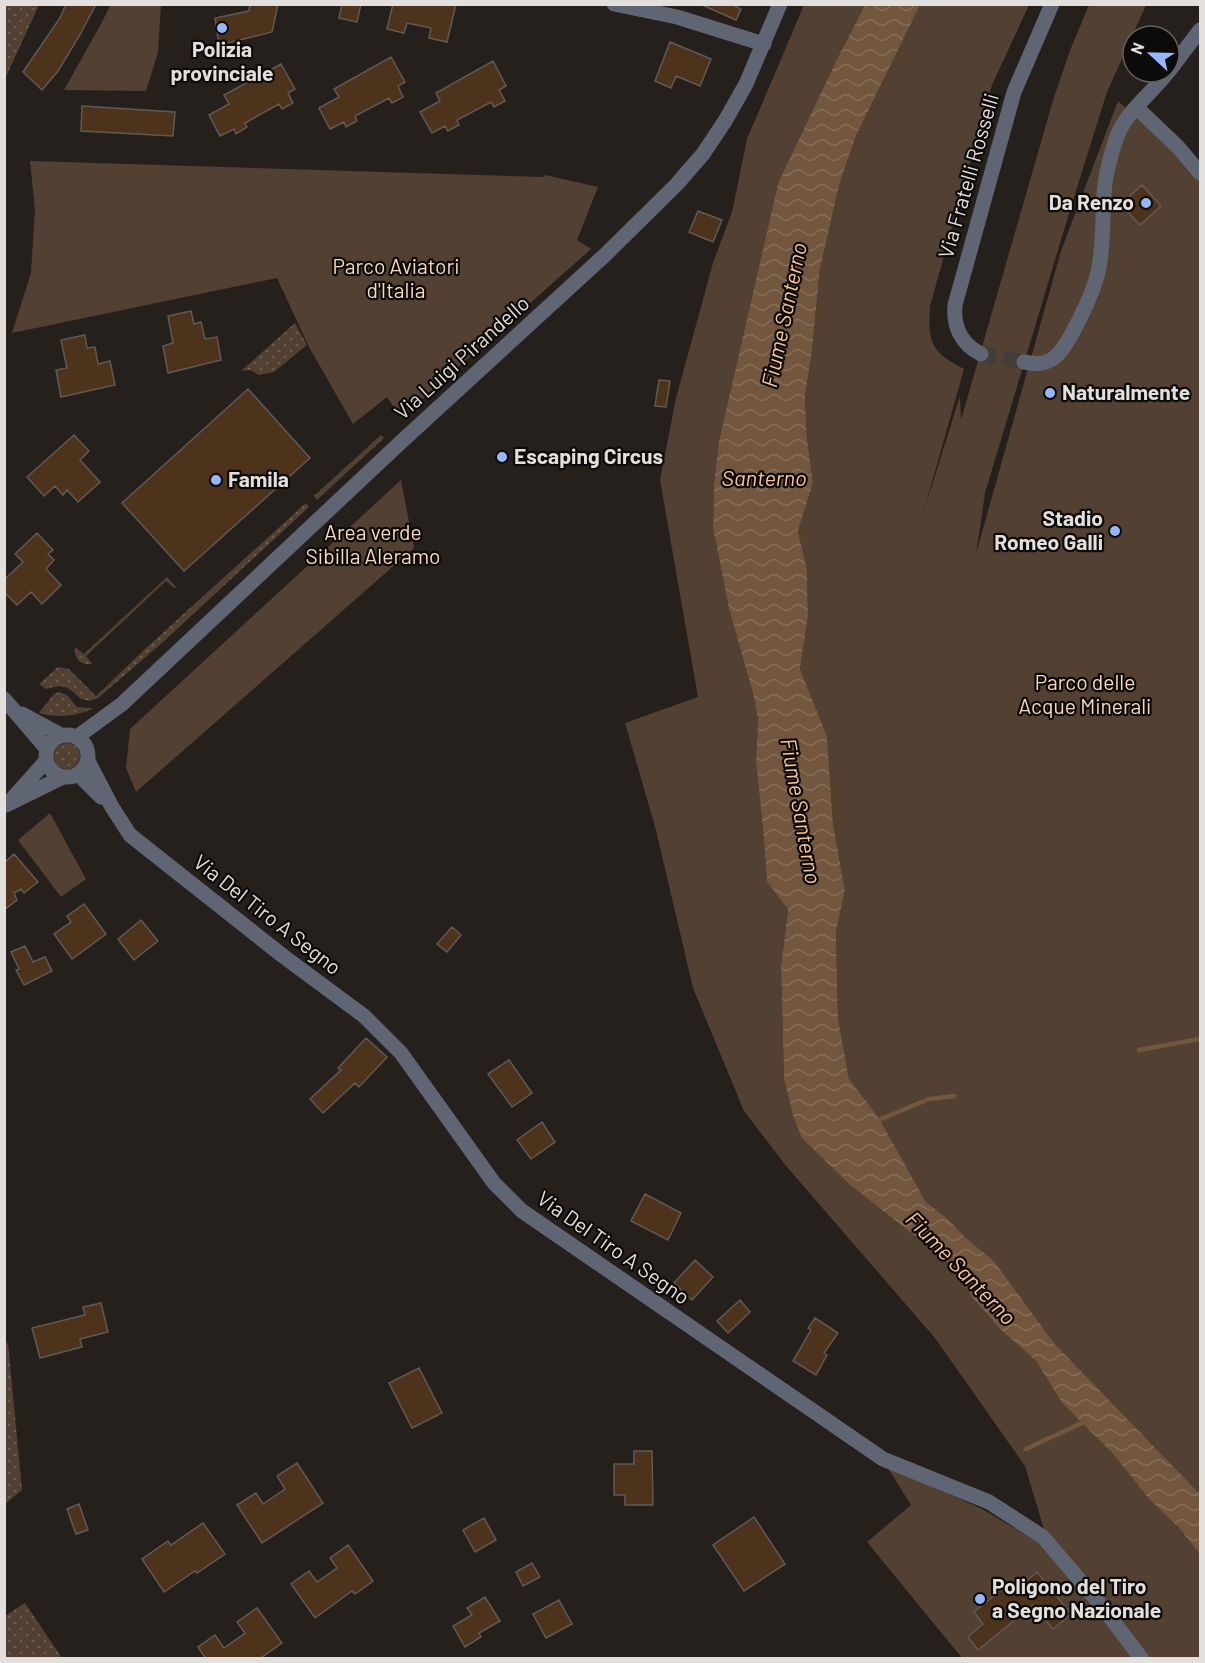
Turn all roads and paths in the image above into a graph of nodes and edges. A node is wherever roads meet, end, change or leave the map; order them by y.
1 (614, 4) edge
2 (780, 4) edge
3 (1052, 4) edge
4 (680, 11) edge
5 (1200, 30) edge
6 (764, 44) junction
7 (1181, 54) edge
8 (1158, 84) edge
9 (1136, 107) junction
10 (1200, 173) edge
11 (981, 354) tunnel mouth
12 (1024, 362) tunnel mouth
13 (8, 704) edge
14 (61, 735) junction
15 (84, 749) junction
16 (47, 755) junction
17 (71, 776) junction
18 (5, 806) edge
19 (111, 807) junction
20 (1141, 1659) edge

1 - 4 street
2 - 6 street, Via Luigi Pirandello
3 - 11 street, Via Fratelli Rosselli
4 - 6 street
5 - 7 street
6 - 15 street, Via Luigi Pirandello
8 - 9 street
9 - 10 street
9 - 12 street
13 - 14 street
13 - 16 street
14 - 15 street
14 - 16 street, Via Luigi Pirandello
15 - 17 street, Via Luigi Pirandello
15 - 19 street, Via Del Tiro A Segno
16 - 17 street
16 - 18 street, Via Luigi Pirandello
17 - 18 street, Via Luigi Pirandello
17 - 19 street, Via Del Tiro A Segno
19 - 20 street, Via Del Tiro A Segno

